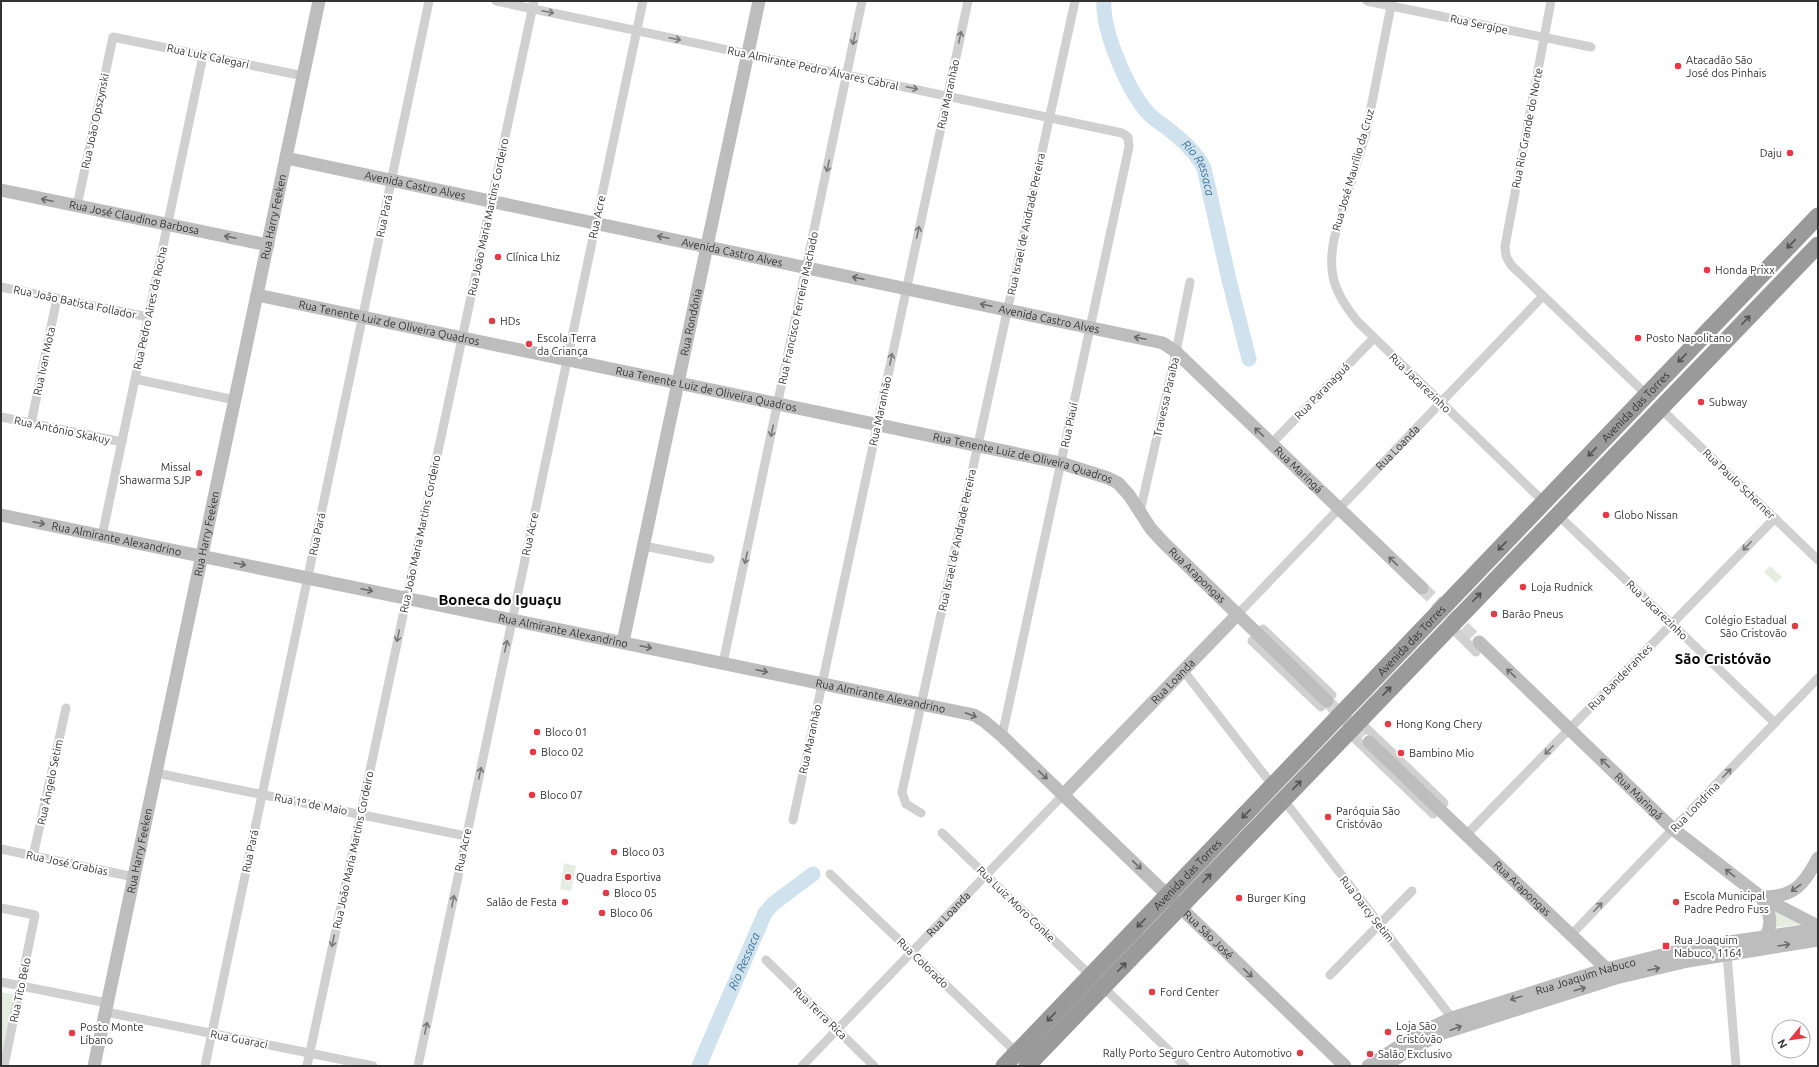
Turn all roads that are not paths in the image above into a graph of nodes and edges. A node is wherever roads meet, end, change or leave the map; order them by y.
1 (319, 1) edge
2 (430, 1) edge
3 (496, 1) edge
4 (643, 1) edge
5 (759, 1) edge
6 (862, 1) edge
7 (968, 1) edge
8 (1075, 1) edge
9 (1367, 1) edge
10 (1552, 1) edge
11 (1392, 4) edge
12 (533, 5) edge
13 (637, 31) junction
14 (113, 37) joint
15 (1544, 38) junction
16 (1591, 47) dead end
17 (748, 54) junction
18 (203, 56) junction
19 (847, 75) junction
20 (304, 76) junction
21 (948, 96) junction
22 (1050, 117) junction
23 (1128, 137) joint
24 (286, 158) junction
25 (392, 180) junction
26 (1, 190) edge
27 (491, 201) junction
28 (77, 206) junction
29 (1818, 216) edge
30 (596, 223) junction
31 (168, 225) junction
32 (268, 245) junction
33 (1818, 245) edge
34 (707, 246) junction
35 (806, 267) junction
36 (1190, 282) dead end
37 (1, 287) edge
38 (906, 288) junction
39 (1337, 291) joint
40 (257, 295) junction
41 (1544, 296) junction
42 (58, 298) junction
43 (1007, 310) junction
44 (148, 317) junction
45 (363, 317) junction
46 (1090, 327) junction
47 (462, 338) junction
48 (1374, 338) junction
49 (1176, 352) junction
50 (567, 360) junction
51 (135, 379) junction
52 (678, 383) junction
53 (1647, 395) junction
54 (235, 400) junction
55 (1441, 403) junction
56 (778, 404) junction
57 (1660, 408) junction
58 (1, 417) edge
59 (31, 424) junction
60 (877, 425) junction
61 (122, 442) junction
62 (1272, 444) junction
63 (977, 446) junction
64 (1061, 463) junction
65 (1544, 502) junction
66 (1339, 508) junction
67 (1140, 512) junction
68 (1557, 514) junction
69 (1, 515) edge
70 (1775, 518) junction
71 (102, 536) junction
72 (644, 546) junction
73 (202, 556) junction
74 (710, 560) dead end
75 (1818, 560) edge
76 (308, 578) junction
77 (1422, 588) tunnel mouth
78 (406, 598) junction
79 (1237, 615) junction
80 (512, 620) junction
81 (1672, 624) junction
82 (1450, 626) junction
83 (623, 642) junction
84 (1478, 647) joint
85 (723, 663) junction
86 (1183, 670) junction
87 (1818, 678) edge
88 (822, 683) junction
89 (1326, 701) tunnel mouth
90 (921, 703) junction
91 (66, 708) dead end
92 (1775, 723) junction
93 (1353, 726) junction
94 (1569, 729) junction
95 (1002, 736) junction
96 (1369, 742) tunnel mouth
97 (156, 773) junction
98 (1273, 786) junction
99 (262, 794) junction
100 (1064, 795) junction
101 (1283, 799) junction
102 (1438, 809) junction
103 (921, 813) dead end
104 (360, 814) junction
105 (793, 820) dead end
106 (1673, 829) junction
107 (942, 833) dead end
108 (1466, 835) junction
109 (466, 836) junction
110 (1, 849) edge
111 (33, 856) junction
112 (1818, 858) edge
113 (830, 874) dead end
114 (986, 875) junction
115 (134, 878) junction
116 (1412, 891) dead end
117 (1761, 897) junction
118 (1174, 901) junction
119 (1, 908) edge
120 (1379, 924) junction
121 (1818, 926) edge
122 (1818, 929) edge
123 (1571, 935) junction
124 (1767, 936) junction
125 (1818, 940) edge
126 (1751, 951) junction
127 (912, 952) junction
128 (1727, 954) junction
129 (766, 960) dead end
130 (1611, 973) junction
131 (1330, 975) dead end
132 (1097, 981) junction
133 (1, 982) edge
134 (20, 986) junction
135 (106, 1008) junction
136 (1452, 1018) junction
137 (837, 1030) junction
138 (212, 1034) junction
139 (310, 1053) junction
140 (1026, 1062) edge
141 (4, 1066) edge
142 (94, 1066) edge
143 (205, 1066) edge
144 (307, 1066) edge
145 (373, 1066) edge
146 (418, 1066) edge
147 (802, 1066) edge
148 (874, 1066) edge
149 (1004, 1066) edge
150 (1185, 1066) edge
151 (1345, 1066) edge
152 (1368, 1066) edge
153 (1385, 1066) edge
154 (1736, 1066) edge

1 - 20 main road, Rua Harry Feeken
2 - 25 street, Rua Pará
3 - 12 street, Rua Almirante Pedro Álvares Cabral
4 - 13 street, Rua Acre
5 - 17 main road, Rua Rondônia
6 -> 19 street, Rua Francisco Ferreira Machado
21 -> 7 street, Rua Maranhão
8 - 22 street, Rua Israel de Andrade Pereira
9 - 11 street, Rua Sergipe
10 - 15 street, Rua Rio Grande do Norte
11 - 15 street, Rua Sergipe
11 - 39 street, Rua José Maurílio da Cruz
12 -> 13 street, Rua Almirante Pedro Álvares Cabral
12 - 27 street, Rua João Maria Martins Cordeiro
13 -> 17 street, Rua Almirante Pedro Álvares Cabral
13 - 30 street, Rua Acre
14 - 18 street, Rua Luiz Calegari
14 - 28 street, Rua João Opszynski
15 - 16 street, Rua Sergipe
15 - 41 street, Rua Rio Grande do Norte
17 - 19 street, Rua Almirante Pedro Álvares Cabral
17 - 34 main road, Rua Rondônia
18 - 20 street, Rua Luiz Calegari
18 - 31 street, Rua Pedro Aires da Rocha
19 -> 21 street, Rua Almirante Pedro Álvares Cabral
19 -> 35 street, Rua Francisco Ferreira Machado
20 - 24 main road, Rua Harry Feeken
21 - 22 street, Rua Almirante Pedro Álvares Cabral
38 -> 21 street, Rua Maranhão
22 - 23 street, Rua Almirante Pedro Álvares Cabral
22 - 43 street, Rua Israel de Andrade Pereira
23 - 46 street, Rua Piauí
24 - 25 main road, Avenida Castro Alves
24 - 32 main road, Rua Harry Feeken
25 - 27 main road, Avenida Castro Alves
25 - 45 street, Rua Pará
28 -> 26 main road, Rua José Claudino Barbosa
27 - 30 main road, Avenida Castro Alves
27 - 47 street, Rua João Maria Martins Cordeiro
28 - 31 main road, Rua José Claudino Barbosa
29 -> 53 highway, Avenida das Torres
34 -> 30 main road, Avenida Castro Alves
30 - 50 street, Rua Acre
32 -> 31 main road, Rua José Claudino Barbosa
31 - 44 street, Rua Pedro Aires da Rocha
32 - 40 main road, Rua Harry Feeken
57 -> 33 highway, Avenida das Torres
34 - 35 main road, Avenida Castro Alves
34 - 52 main road, Rua Rondônia
38 -> 35 main road, Avenida Castro Alves
35 - 56 street, Rua Francisco Ferreira Machado
36 - 49 street, Travessa Paraíba
37 - 42 street, Rua João Batista Follador
43 -> 38 main road, Avenida Castro Alves
60 -> 38 street, Rua Maranhão
39 - 48 street, Rua Jacarezinho
40 - 45 main road, Rua Tenente Luiz de Oliveira Quadros
40 - 54 main road, Rua Harry Feeken
41 - 53 street
41 - 55 street, Rua Loanda
42 - 44 street, Rua João Batista Follador
42 - 59 street, Rua Ivan Mota
43 - 46 main road, Avenida Castro Alves
43 - 63 street, Rua Israel de Andrade Pereira
44 - 51 street, Rua Pedro Aires da Rocha
45 - 47 main road, Rua Tenente Luiz de Oliveira Quadros
45 - 76 street, Rua Pará
49 -> 46 main road, Avenida Castro Alves
46 - 64 street, Rua Piauí
47 - 50 main road, Rua Tenente Luiz de Oliveira Quadros
47 - 78 street, Rua João Maria Martins Cordeiro
48 - 55 street, Rua Jacarezinho
48 - 62 street, Rua Paranaguá
62 -> 49 main road, Rua Maringá
49 - 67 street, Travessa Paraíba
50 - 52 main road, Rua Tenente Luiz de Oliveira Quadros
50 - 80 street, Rua Acre
51 - 54 street
51 - 61 street, Rua Pedro Aires da Rocha
52 - 56 main road, Rua Tenente Luiz de Oliveira Quadros
52 - 72 main road, Rua Rondônia
53 -> 65 highway, Avenida das Torres
54 - 73 main road, Rua Harry Feeken
55 - 65 street, Rua Jacarezinho
55 - 66 street, Rua Loanda
56 - 60 main road, Rua Tenente Luiz de Oliveira Quadros
56 -> 85 street, Rua Francisco Ferreira Machado
57 - 68 highway, Avenida das Torres
57 - 70 street, Rua Paulo Scherner
58 - 59 street, Rua Antônio Skakuy
59 - 61 street, Rua Antônio Skakuy
60 - 63 main road, Rua Tenente Luiz de Oliveira Quadros
60 - 88 street, Rua Maranhão
61 - 71 street, Rua Pedro Aires da Rocha
62 - 66 main road, Rua Maringá
63 - 64 main road, Rua Tenente Luiz de Oliveira Quadros
63 - 90 street, Rua Israel de Andrade Pereira
64 - 67 main road, Rua Tenente Luiz de Oliveira Quadros
64 - 95 street, Rua Piauí
65 -> 98 highway, Avenida das Torres
77 -> 66 main road, Rua Maringá
66 - 79 street, Rua Loanda
67 - 79 main road, Rua Arapongas
68 - 81 street, Rua Jacarezinho
82 -> 68 highway, Avenida das Torres
69 -> 71 main road, Rua Almirante Alexandrino
70 - 75 street, Rua Paulo Scherner
70 -> 81 street, Rua Bandeirantes
71 - 73 main road, Rua Almirante Alexandrino
72 - 74 street
72 - 83 main road, Rua Rondônia
73 -> 76 main road, Rua Almirante Alexandrino
73 - 97 main road, Rua Harry Feeken
76 -> 78 main road, Rua Almirante Alexandrino
76 - 99 street, Rua Pará
78 - 80 main road, Rua Almirante Alexandrino
78 -> 104 street, Rua João Maria Martins Cordeiro
79 - 86 main road, Rua Loanda
79 - 89 main road, Rua Arapongas
80 - 83 main road, Rua Almirante Alexandrino
109 -> 80 street, Rua Acre
81 - 92 street, Rua Jacarezinho
81 - 94 street, Rua Bandeirantes
82 - 84 street
93 -> 82 highway, Avenida das Torres
83 -> 85 main road, Rua Almirante Alexandrino
94 -> 84 main road, Rua Maringá
85 -> 88 main road, Rua Almirante Alexandrino
86 - 98 street
86 - 100 main road, Rua Loanda
87 - 92 street, Rua Londrina
88 - 90 main road, Rua Almirante Alexandrino
88 - 105 street, Rua Maranhão
90 -> 95 main road, Rua Almirante Alexandrino
90 - 103 street, Rua Israel de Andrade Pereira
91 - 111 street, Rua Ângelo Setim
106 -> 92 street, Rua Londrina
101 -> 93 highway, Avenida das Torres
93 - 102 street, Rua Arapongas
93 - 102 street
106 -> 94 main road, Rua Maringá
94 -> 108 street, Rua Bandeirantes
95 -> 100 main road, Rua São José
96 - 102 main road, Rua Arapongas
97 - 99 street, Rua 1º de Maio
97 - 115 main road, Rua Harry Feeken
98 -> 118 highway, Avenida das Torres
99 - 104 street, Rua 1º de Maio
99 - 138 street, Rua Pará
100 - 114 street, Rua Loanda
100 -> 118 main road, Rua São José
118 -> 101 highway, Avenida das Torres
101 - 120 street, Rua Darcy Setim
102 - 108 main road, Rua Arapongas
104 - 109 street, Rua 1º de Maio
104 -> 139 street, Rua João Maria Martins Cordeiro
117 -> 106 main road, Rua Maringá
123 -> 106 street, Rua Londrina
107 - 114 street, Rua Luiz Moro Conke
108 - 123 main road, Rua Arapongas
146 -> 109 street, Rua Acre
110 - 111 street, Rua José Grabias
111 - 115 street, Rua José Grabias
112 -> 117 main road
113 - 127 street, Rua Colorado
114 - 127 street, Rua Loanda
114 - 132 street, Rua Luiz Moro Conke
115 - 135 main road, Rua Harry Feeken
116 - 120 street
117 - 121 main road, Rua Maringá
117 - 124 main road
118 - 132 highway, Avenida das Torres
118 -> 151 main road, Rua São José
119 - 134 street, Rua Tito Belo
120 - 131 street
120 - 136 street, Rua Darcy Setim
122 - 124 main road, Rua Joaquim Nabuco
123 - 130 main road, Rua Arapongas
124 - 126 main road
124 - 130 main road, Rua Joaquim Nabuco
126 -> 125 main road, Rua Joaquim Nabuco
126 - 128 main road, Rua Joaquim Nabuco
127 - 137 street, Rua Loanda
127 - 140 street, Rua Colorado
130 -> 128 main road, Rua Joaquim Nabuco
128 - 154 street
129 - 137 street, Rua Terra Rica
130 -> 136 main road, Rua Joaquim Nabuco
153 -> 130 main road, Rua Joaquim Nabuco
132 - 140 highway, Avenida das Torres
132 - 150 street, Rua Luiz Moro Conke
133 - 134 street, Rua Guaraci
134 - 135 street, Rua Guaraci
134 - 141 street, Rua Tito Belo
135 - 138 street, Rua Guaraci
135 - 142 main road, Rua Harry Feeken
136 - 152 main road, Rua Joaquim Nabuco
137 - 147 street, Rua Loanda
137 - 148 street, Rua Terra Rica
138 - 139 street, Rua Guaraci
138 - 143 street, Rua Pará
139 - 144 street, Rua João Maria Martins Cordeiro
139 - 145 street, Rua Guaraci
140 - 149 highway, Avenida das Torres

